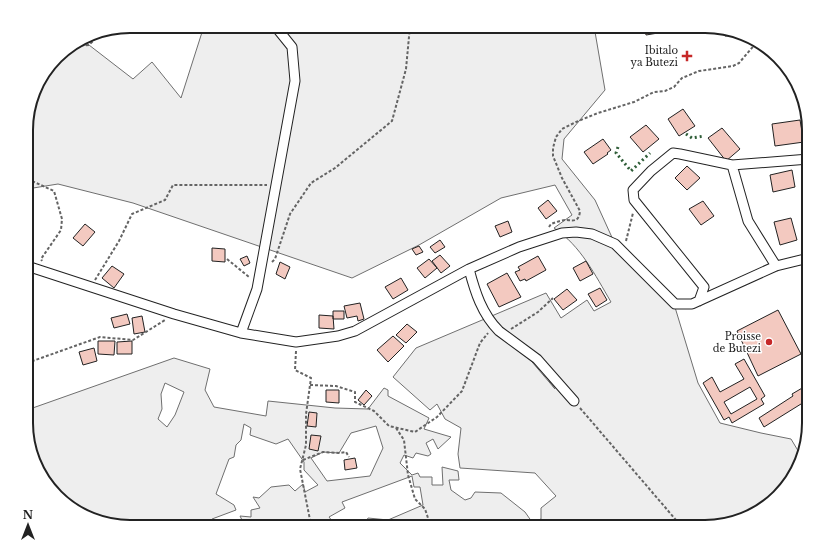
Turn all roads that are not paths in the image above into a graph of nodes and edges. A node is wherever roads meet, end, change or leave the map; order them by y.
1 (281, 33) edge
2 (802, 160) edge
3 (732, 165) junction
4 (802, 260) edge
5 (776, 266) junction
6 (33, 268) edge
7 (470, 269) junction
8 (699, 301) junction
9 (241, 333) junction
10 (574, 401) road end

1 - 9 street
2 - 3 street
3 - 5 street
3 - 8 street
4 - 5 street
5 - 8 street
6 - 9 street
7 - 8 street
7 - 9 street
7 - 10 street

